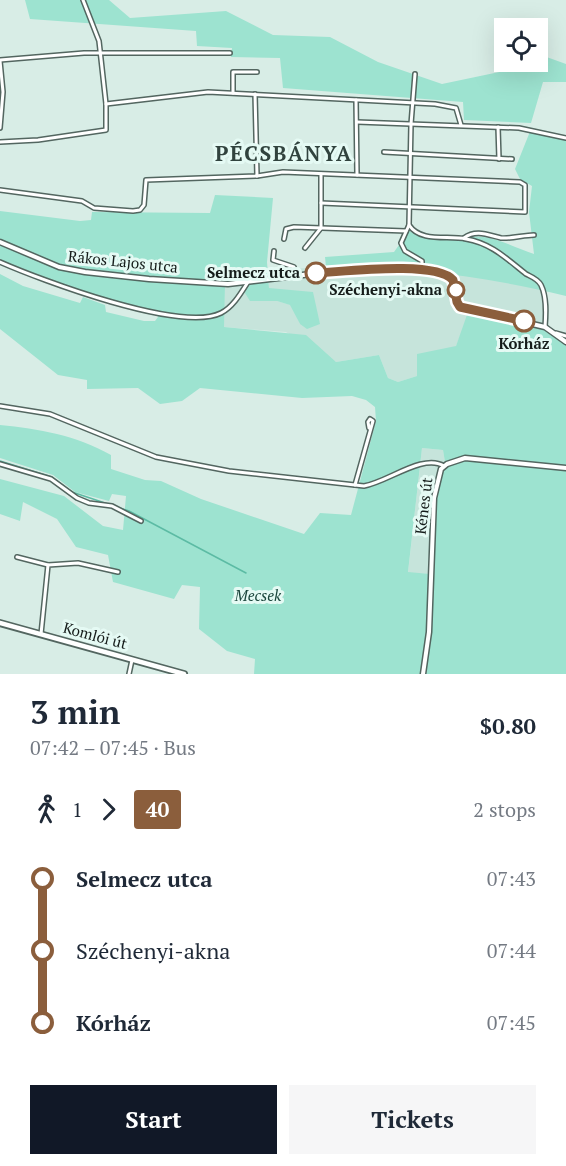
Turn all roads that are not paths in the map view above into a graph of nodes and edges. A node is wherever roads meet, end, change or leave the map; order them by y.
1 (83, 0) edge
2 (230, 53) dead end
3 (101, 54) junction
4 (0, 60) edge
5 (257, 72) dead end
6 (415, 74) dead end
7 (233, 93) junction
8 (255, 94) junction
9 (356, 100) junction
10 (106, 104) junction
11 (411, 104) junction
12 (357, 122) junction
13 (411, 124) junction
14 (461, 125) junction
15 (498, 127) junction
16 (0, 128) edge
17 (566, 138) edge
18 (0, 142) edge
19 (384, 152) dead end
20 (410, 153) junction
21 (500, 159) junction
22 (512, 159) dead end
23 (321, 174) junction
24 (357, 175) junction
25 (257, 176) junction
26 (409, 178) junction
27 (0, 190) edge
28 (321, 203) junction
29 (409, 207) junction
30 (409, 225) junction
31 (321, 228) junction
32 (406, 231) junction
33 (534, 235) dead end
34 (284, 238) dead end
35 (464, 238) junction
36 (0, 242) edge
37 (305, 248) dead end
38 (273, 252) dead end
39 (0, 262) edge
40 (422, 271) junction
41 (295, 274) junction
42 (249, 281) junction
43 (545, 327) junction
44 (551, 333) junction
45 (566, 336) edge
46 (566, 342) edge
47 (0, 406) edge
48 (369, 428) dead end
49 (0, 464) edge
50 (444, 466) junction
51 (566, 468) edge
52 (355, 485) junction
53 (141, 521) dead end
54 (17, 557) dead end
55 (48, 565) junction
56 (118, 572) dead end
57 (0, 623) edge
58 (41, 634) junction
59 (132, 658) junction
60 (129, 674) edge
61 (184, 674) edge
62 (423, 674) edge

1 - 3 street
2 - 3 street
3 - 4 street
3 - 10 street
4 - 16 street
5 - 7 street
6 - 11 street
7 - 8 street
7 - 10 street
8 - 9 street
8 - 25 street
9 - 11 street
9 - 12 street
10 - 18 street
11 - 13 street
11 - 14 street
12 - 13 street
12 - 24 street
13 - 14 street
13 - 20 street
14 - 15 street
15 - 17 street
15 - 21 street
19 - 20 street
20 - 21 street
20 - 26 street
21 - 22 street
23 - 24 street
23 - 25 street
23 - 28 street
24 - 26 street
25 - 27 street
26 - 29 street
26 - 29 street
28 - 29 street
28 - 31 street
29 - 30 street
30 - 32 street
30 - 35 street
31 - 32 street
31 - 34 street
31 - 37 street
32 - 40 street
33 - 35 street
35 - 43 street
36 - 42 street, Rákos Lajos utca
38 - 41 street
39 - 42 street
40 - 41 street, Rákos Lajos utca
40 - 43 street, Rákos Lajos utca
41 - 42 street, Rákos Lajos utca
43 - 44 street
44 - 45 street
44 - 46 street
47 - 52 street
48 - 52 street
49 - 53 street
50 - 51 street, Kénes út
50 - 52 street
50 - 62 street, Kénes út
54 - 55 street
55 - 56 street
55 - 58 street
57 - 58 main road, Komlói út
58 - 59 main road, Komlói út
59 - 60 street
59 - 61 main road, Komlói út

